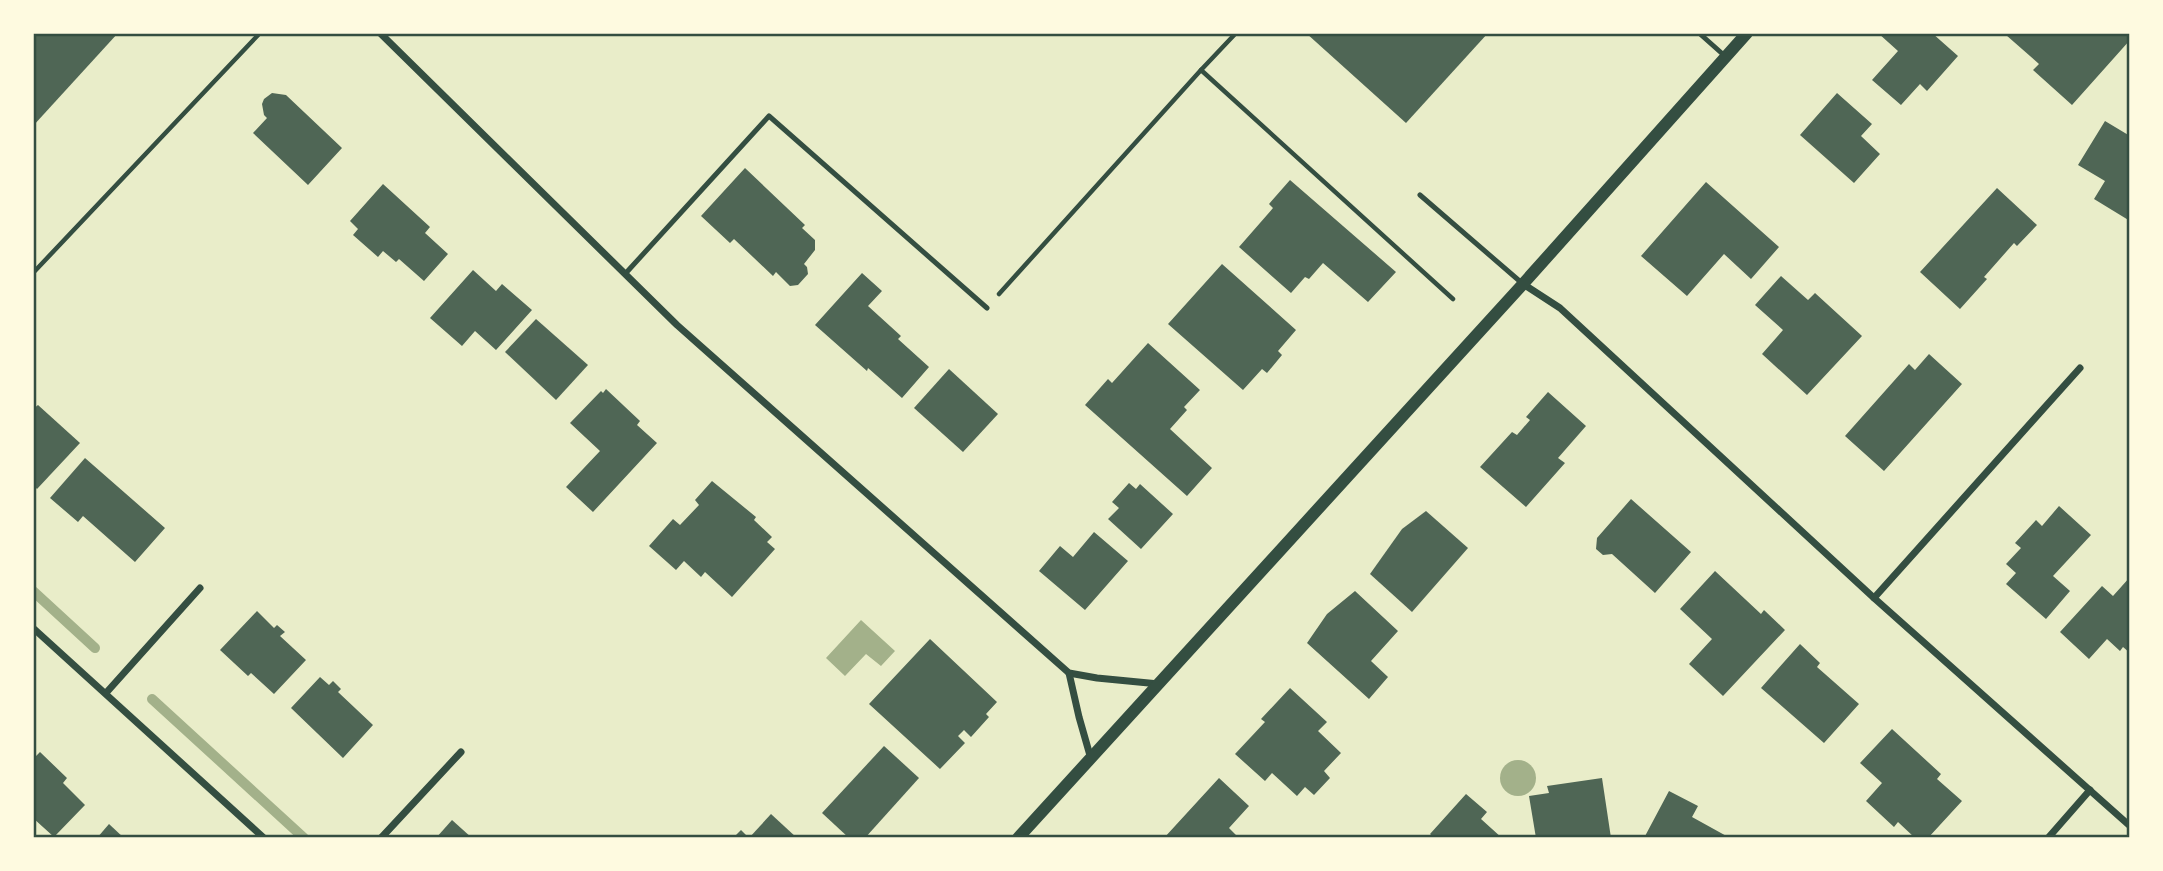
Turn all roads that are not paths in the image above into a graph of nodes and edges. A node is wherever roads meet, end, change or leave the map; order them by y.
1 (380, 33) edge
2 (1699, 33) edge
3 (1747, 33) edge
4 (1726, 57) junction
5 (1420, 195) dead end
6 (625, 274) junction
7 (1523, 284) junction
8 (987, 308) road end
9 (2080, 368) dead end
10 (200, 588) dead end
11 (1874, 598) junction
12 (33, 628) edge
13 (1069, 673) junction
14 (1159, 684) junction
15 (106, 694) junction
16 (461, 752) dead end
17 (1091, 760) junction
18 (2090, 790) junction
19 (2130, 826) edge
20 (264, 838) edge
21 (381, 838) edge
22 (1018, 838) edge
23 (2048, 838) edge

1 - 6 street
2 - 4 lane
3 - 4 street
4 - 7 street
5 - 7 lane
6 - 8 lane
6 - 13 street
7 - 11 street
7 - 14 street
9 - 11 street
10 - 15 street
11 - 18 street
12 - 15 street
13 - 14 street
13 - 17 street
14 - 17 street
15 - 20 street
16 - 21 street
17 - 22 street
18 - 19 street
18 - 23 street

